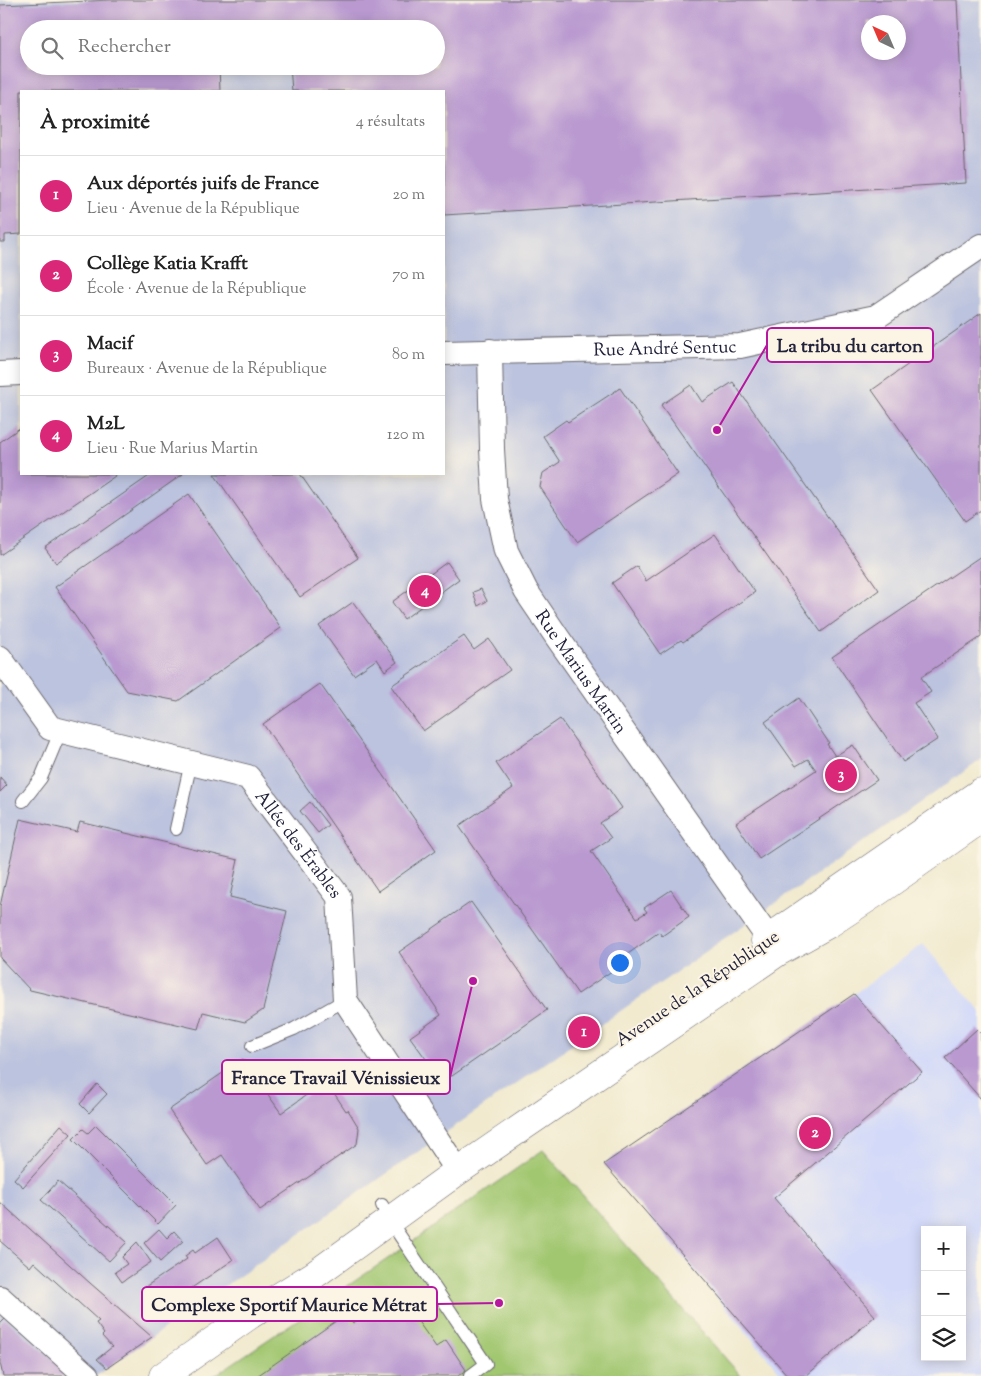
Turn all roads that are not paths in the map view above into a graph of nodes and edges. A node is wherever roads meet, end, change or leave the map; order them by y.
1 (981, 246) edge
2 (490, 351) junction
3 (445, 353) edge
4 (20, 373) edge
5 (0, 374) edge
6 (0, 658) edge
7 (61, 730) junction
8 (191, 762) junction
9 (981, 792) edge
10 (23, 801) dead end
11 (981, 819) edge
12 (176, 829) dead end
13 (773, 945) junction
14 (345, 1000) junction
15 (252, 1046) dead end
16 (454, 1164) junction
17 (386, 1213) junction
18 (0, 1298) edge
19 (87, 1376) edge
20 (163, 1376) edge
21 (470, 1376) edge

1 - 2 street, Rue André Sentuc
2 - 3 street, Rue André Sentuc
2 - 13 street, Rue Marius Martin
4 - 5 street
6 - 7 street, Allée des Érables
7 - 8 street, Allée des Érables
7 - 10 lane
8 - 12 lane
8 - 14 street, Allée des Érables
9 - 13 main road, Avenue de la République
11 - 13 main road, Avenue de la République
13 - 16 main road, Avenue de la République
14 - 15 lane
14 - 16 street
16 - 17 main road, Avenue de la République
17 - 20 main road, Avenue de la République
17 - 21 lane
18 - 19 street

